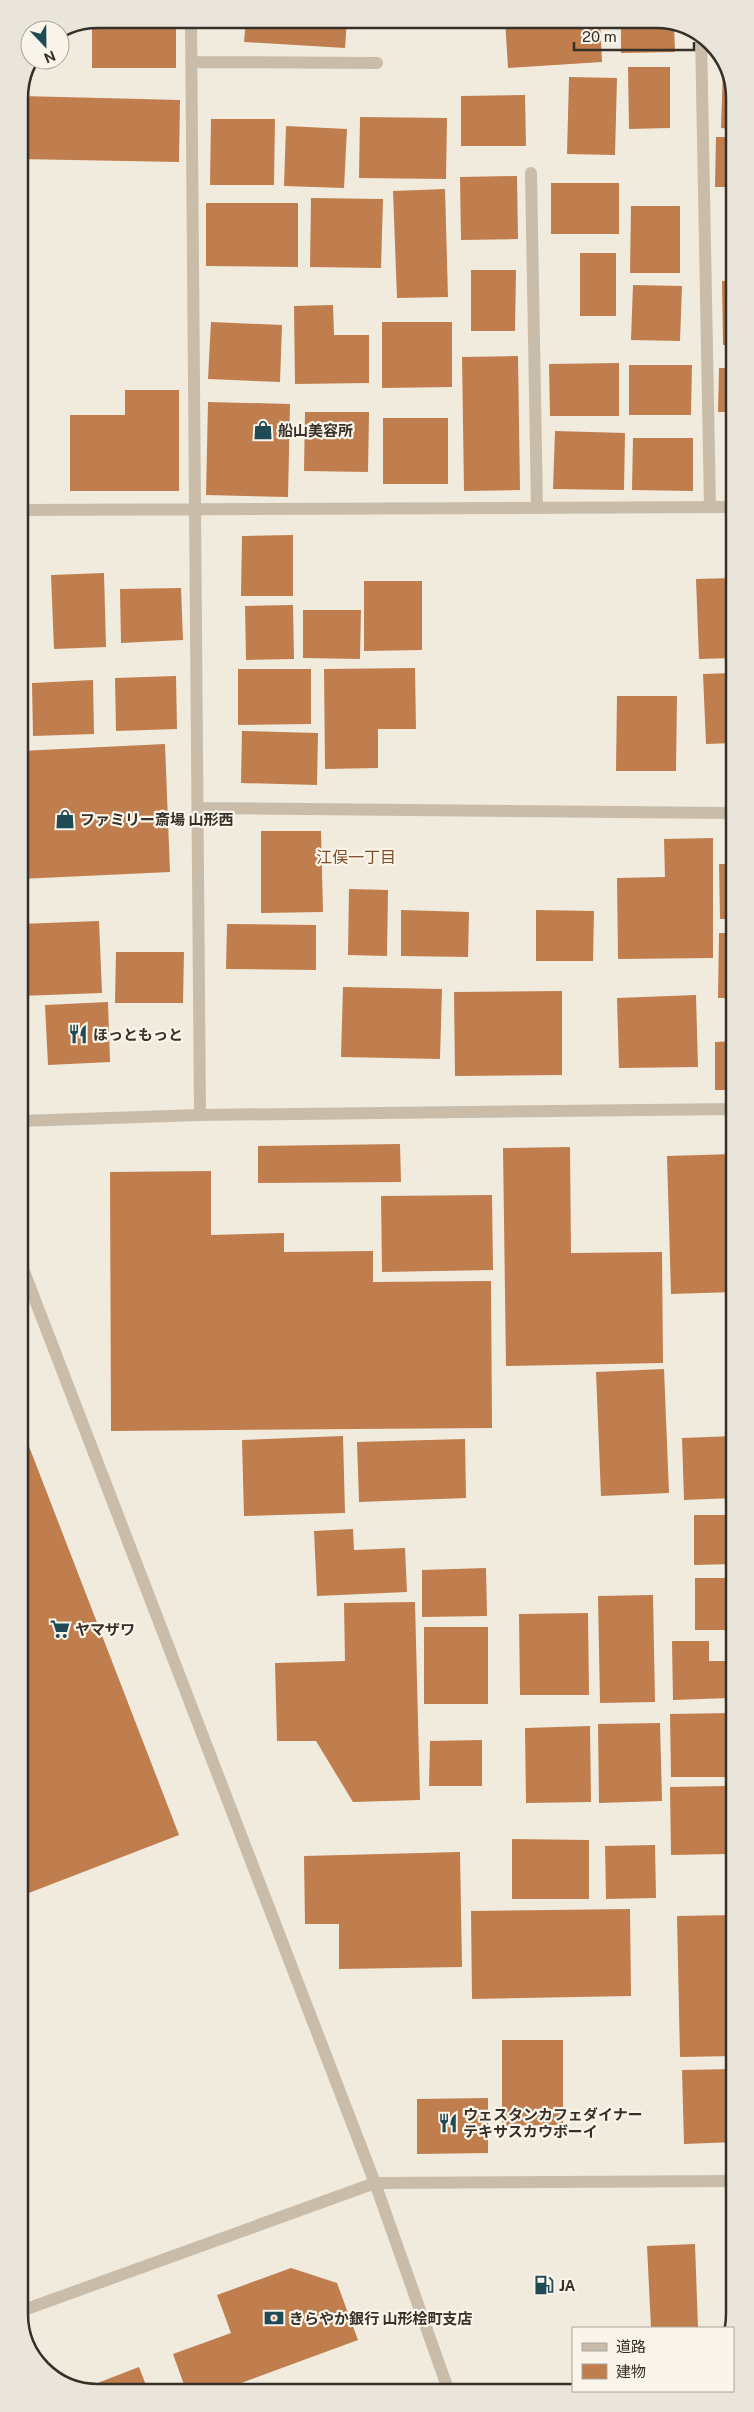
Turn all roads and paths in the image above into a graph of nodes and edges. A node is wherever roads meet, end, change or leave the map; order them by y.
1 (191, 28) edge
2 (701, 44) edge
3 (191, 62) junction
4 (377, 63) dead end
5 (531, 173) dead end
6 (537, 507) junction
7 (710, 507) junction
8 (726, 507) edge
9 (194, 509) junction
10 (28, 510) edge
11 (198, 808) junction
12 (726, 813) edge
13 (726, 1110) edge
14 (200, 1115) junction
15 (28, 1121) edge
16 (28, 1282) edge
17 (726, 2181) edge
18 (375, 2183) junction
19 (28, 2308) edge
20 (446, 2384) edge

1 - 3 street
2 - 7 street
3 - 4 street
3 - 9 street
5 - 6 street
6 - 7 street
6 - 9 street
7 - 8 street
9 - 10 street
9 - 11 street
11 - 12 street
11 - 14 street
13 - 14 street
14 - 15 street
16 - 18 street
17 - 18 street
18 - 19 street
18 - 20 street

